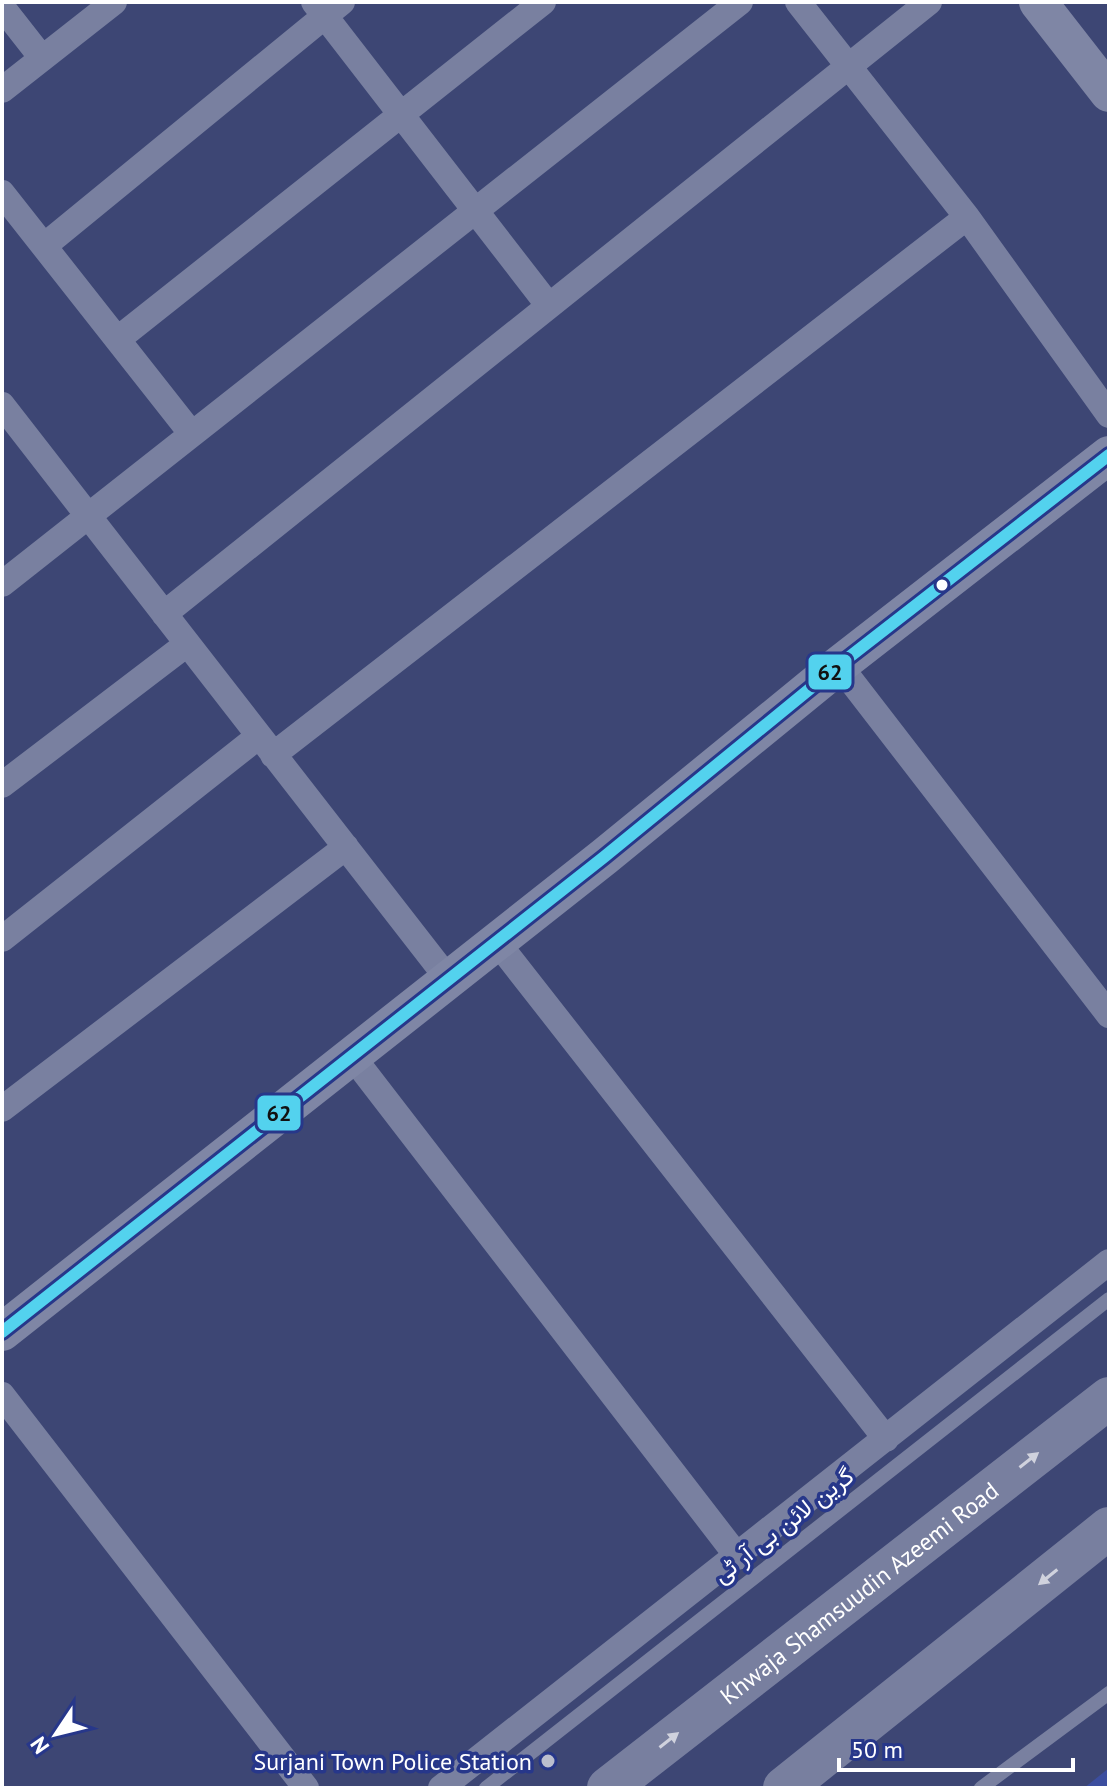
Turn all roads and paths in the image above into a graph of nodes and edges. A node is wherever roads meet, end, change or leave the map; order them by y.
1 (114, 2) edge
2 (543, 2) edge
3 (740, 2) edge
4 (798, 2) edge
5 (929, 2) edge
6 (1038, 2) edge
7 (2, 7) edge
8 (327, 7) edge
9 (42, 58) junction
10 (849, 66) junction
11 (2, 90) edge
12 (1109, 93) edge
13 (401, 115) junction
14 (2, 193) edge
15 (475, 212) junction
16 (967, 217) junction
17 (44, 246) junction
18 (549, 306) junction
19 (118, 339) junction
20 (5, 414) edge
21 (1109, 415) edge
22 (191, 433) junction
23 (1109, 455) edge
24 (89, 518) junction
25 (2, 584) edge
26 (164, 614) junction
27 (187, 644) junction
28 (839, 665) junction
29 (266, 746) junction
30 (2, 785) edge
31 (346, 847) junction
32 (2, 939) edge
33 (497, 942) junction
34 (449, 980) junction
35 (1109, 1015) edge
36 (352, 1056) junction
37 (2, 1109) edge
38 (1109, 1262) edge
39 (1109, 1299) edge
40 (2, 1332) edge
41 (2, 1395) edge
42 (1109, 1398) edge
43 (886, 1439) junction
44 (1109, 1528) edge
45 (738, 1557) junction
46 (1109, 1693) edge
47 (306, 1788) edge
48 (441, 1788) edge
49 (486, 1788) edge
50 (608, 1788) edge
51 (784, 1788) edge
52 (981, 1788) edge

1 - 9 street
2 - 13 street
3 - 15 street
4 - 10 street
5 - 10 street
6 - 12 street
7 - 9 street
8 - 13 street
8 - 17 street
9 - 11 street
10 - 16 street
10 - 18 street
13 - 15 street
13 - 19 street
14 - 17 street
15 - 18 street
15 - 22 street
16 - 21 street
16 - 29 street
17 - 19 street
18 - 26 street
19 - 22 street
20 - 24 street
22 - 24 street
23 - 28 street
24 - 25 street
24 - 26 street
26 - 27 street
27 - 29 street
27 - 30 street
28 - 33 street
28 - 35 street
29 - 31 street
29 - 32 street
31 - 34 street
31 - 37 street
33 - 34 street
33 - 43 street
34 - 36 street
36 - 40 street
36 - 45 street
38 - 43 street
39 - 49 lane, گرین لائن بی آر ٹی
41 - 47 street
50 -> 42 main road, Khwaja Shamsuudin Azeemi Road
43 - 45 street
44 -> 51 main road
45 - 48 street
46 - 52 lane

